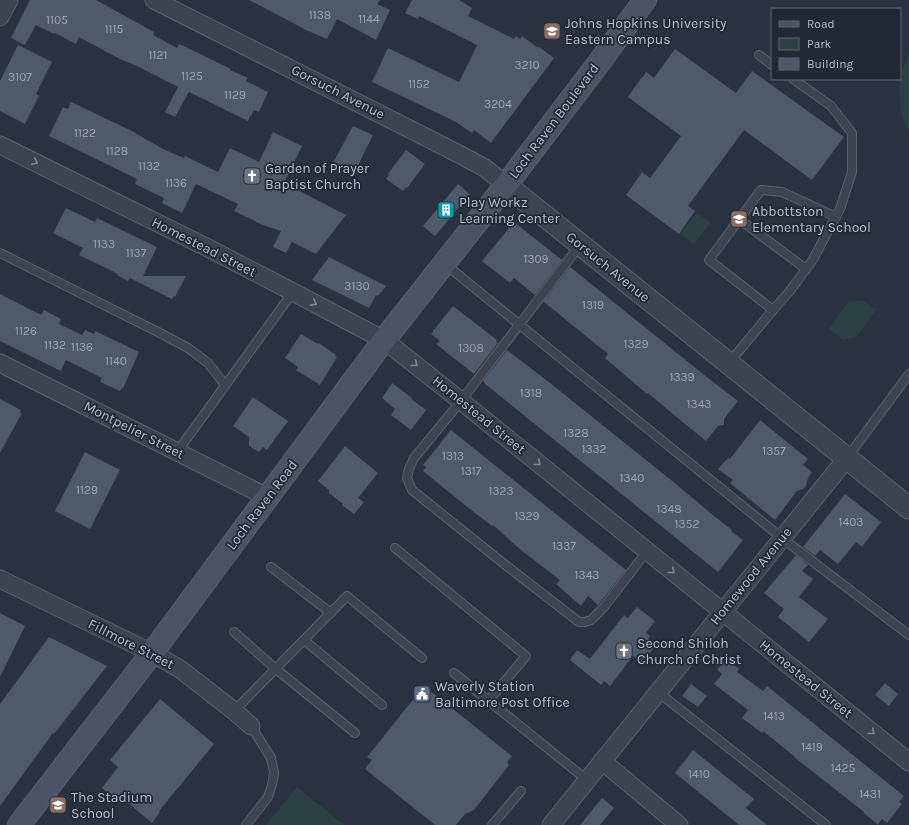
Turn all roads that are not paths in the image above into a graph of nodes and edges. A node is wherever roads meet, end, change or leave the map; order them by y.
1 (9, 0) edge
2 (154, 0) edge
3 (645, 0) edge
4 (0, 17) edge
5 (759, 56) dead end
6 (771, 64) edge
7 (794, 80) edge
8 (0, 145) edge
9 (506, 185) junction
10 (836, 217) junction
11 (739, 219) junction
12 (580, 245) junction
13 (0, 253) edge
14 (445, 264) junction
15 (806, 269) junction
16 (293, 292) junction
17 (773, 310) junction
18 (520, 324) junction
19 (384, 340) junction
20 (0, 364) edge
21 (728, 364) junction
22 (909, 374) edge
23 (225, 385) junction
24 (461, 401) junction
25 (177, 452) junction
26 (847, 458) junction
27 (267, 497) junction
28 (909, 508) edge
29 (782, 538) junction
30 (395, 548) dead end
31 (647, 551) junction
32 (271, 567) dead end
33 (0, 579) edge
34 (723, 612) junction
35 (331, 613) junction
36 (234, 632) dead end
37 (909, 635) edge
38 (304, 640) junction
39 (152, 653) junction
40 (422, 658) dead end
41 (276, 669) junction
42 (454, 673) dead end
43 (658, 692) junction
44 (489, 700) junction
45 (382, 705) dead end
46 (234, 711) junction
47 (251, 726) joint
48 (355, 733) dead end
49 (602, 761) junction
50 (909, 762) edge
51 (587, 780) junction
52 (521, 791) dead end
53 (19, 825) edge
54 (246, 825) edge
55 (492, 825) edge
56 (550, 825) edge
57 (679, 825) edge
58 (826, 825) edge

1 - 4 street
2 - 9 street, Gorsuch Avenue
3 - 9 main road, Loch Raven Boulevard
5 - 6 lane
7 - 10 lane
8 -> 16 street, Homestead Street
9 - 12 street, Gorsuch Avenue
9 - 14 main road, Loch Raven Road
10 - 11 lane
10 - 15 lane
11 - 15 lane
11 - 17 lane
12 - 18 lane
12 - 21 street, Gorsuch Avenue
13 - 23 lane
14 - 18 lane
14 - 19 main road, Loch Raven Road
15 - 17 lane
16 -> 19 street, Homestead Street
16 - 23 lane
17 - 21 lane
18 - 24 lane
18 - 29 lane
19 -> 24 street, Homestead Street
19 - 27 main road, Loch Raven Road
20 - 25 street, Montpelier Street
21 - 26 street, Gorsuch Avenue
22 - 26 lane
23 - 25 lane
24 -> 31 street, Homestead Street
24 - 31 lane
25 - 27 street, Montpelier Street
26 - 28 street, Gorsuch Avenue
26 - 29 street, Homewood Avenue
27 - 39 main road, Loch Raven Road
29 - 34 street, Homewood Avenue
29 - 37 lane
30 - 44 lane
31 -> 34 street, Homestead Street
32 - 35 lane
33 - 39 street, Fillmore Street
34 - 43 street, Homewood Avenue
34 -> 50 street, Homestead Street
35 - 38 lane
35 - 40 lane
36 - 41 lane
38 - 41 lane
38 - 45 lane
39 - 46 street, Fillmore Street
39 - 53 main road, Loch Raven Road
41 - 46 lane
41 - 48 lane
42 - 44 lane
43 - 49 street, Homewood Avenue
43 - 58 lane
44 - 51 lane
46 - 47 street, Fillmore Street
47 - 54 lane
49 - 51 street, Homewood Avenue
49 - 57 street
51 - 56 street, Homewood Avenue
52 - 55 lane

